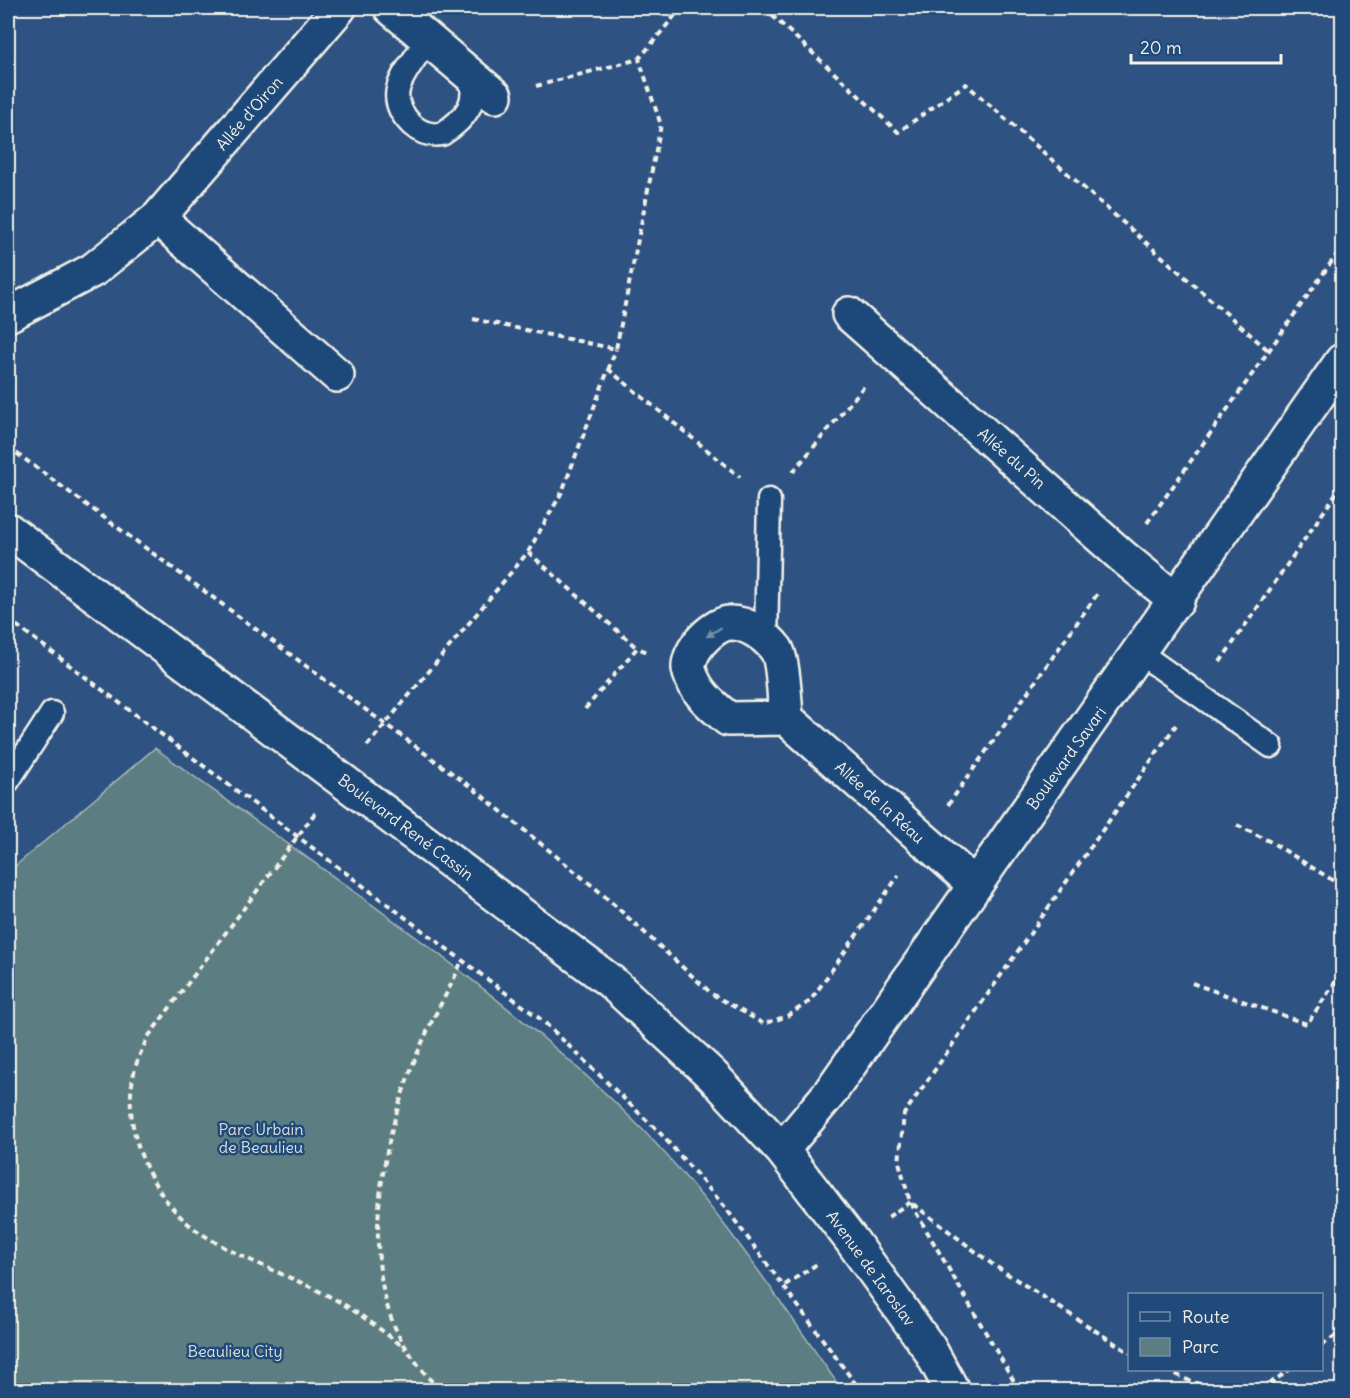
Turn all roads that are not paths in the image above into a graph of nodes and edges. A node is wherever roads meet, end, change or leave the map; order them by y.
1 (339, 8) edge
2 (391, 8) edge
3 (427, 38) junction
4 (468, 73) junction
5 (495, 96) road end
6 (158, 218) junction
7 (849, 314) dead end
8 (8, 315) edge
9 (1342, 362) edge
10 (337, 375) dead end
11 (769, 500) road end
12 (8, 530) edge
13 (1177, 601) junction
14 (766, 640) junction
15 (1140, 653) junction
16 (52, 713) dead end
17 (786, 718) junction
18 (1271, 746) dead end
19 (8, 782) edge
20 (975, 885) junction
21 (782, 1150) junction
22 (952, 1390) edge

1 - 6 street, Allée d'Oiron
2 - 3 street
3 - 4 street
3 - 4 lane
4 - 5 street
6 - 8 street, Allée d'Oiron
6 - 10 street
7 - 13 street, Allée du Pin
9 - 13 street, Boulevard Savari
11 - 14 lane
12 - 21 street, Boulevard René Cassin
13 - 15 street, Boulevard Savari
14 - 17 street
14 -> 17 street
15 - 18 lane
15 - 20 street, Boulevard Savari
16 - 19 lane
17 - 20 street, Allée de la Réau
20 - 21 street, Boulevard Savari
21 - 22 street, Avenue de Iaroslav

